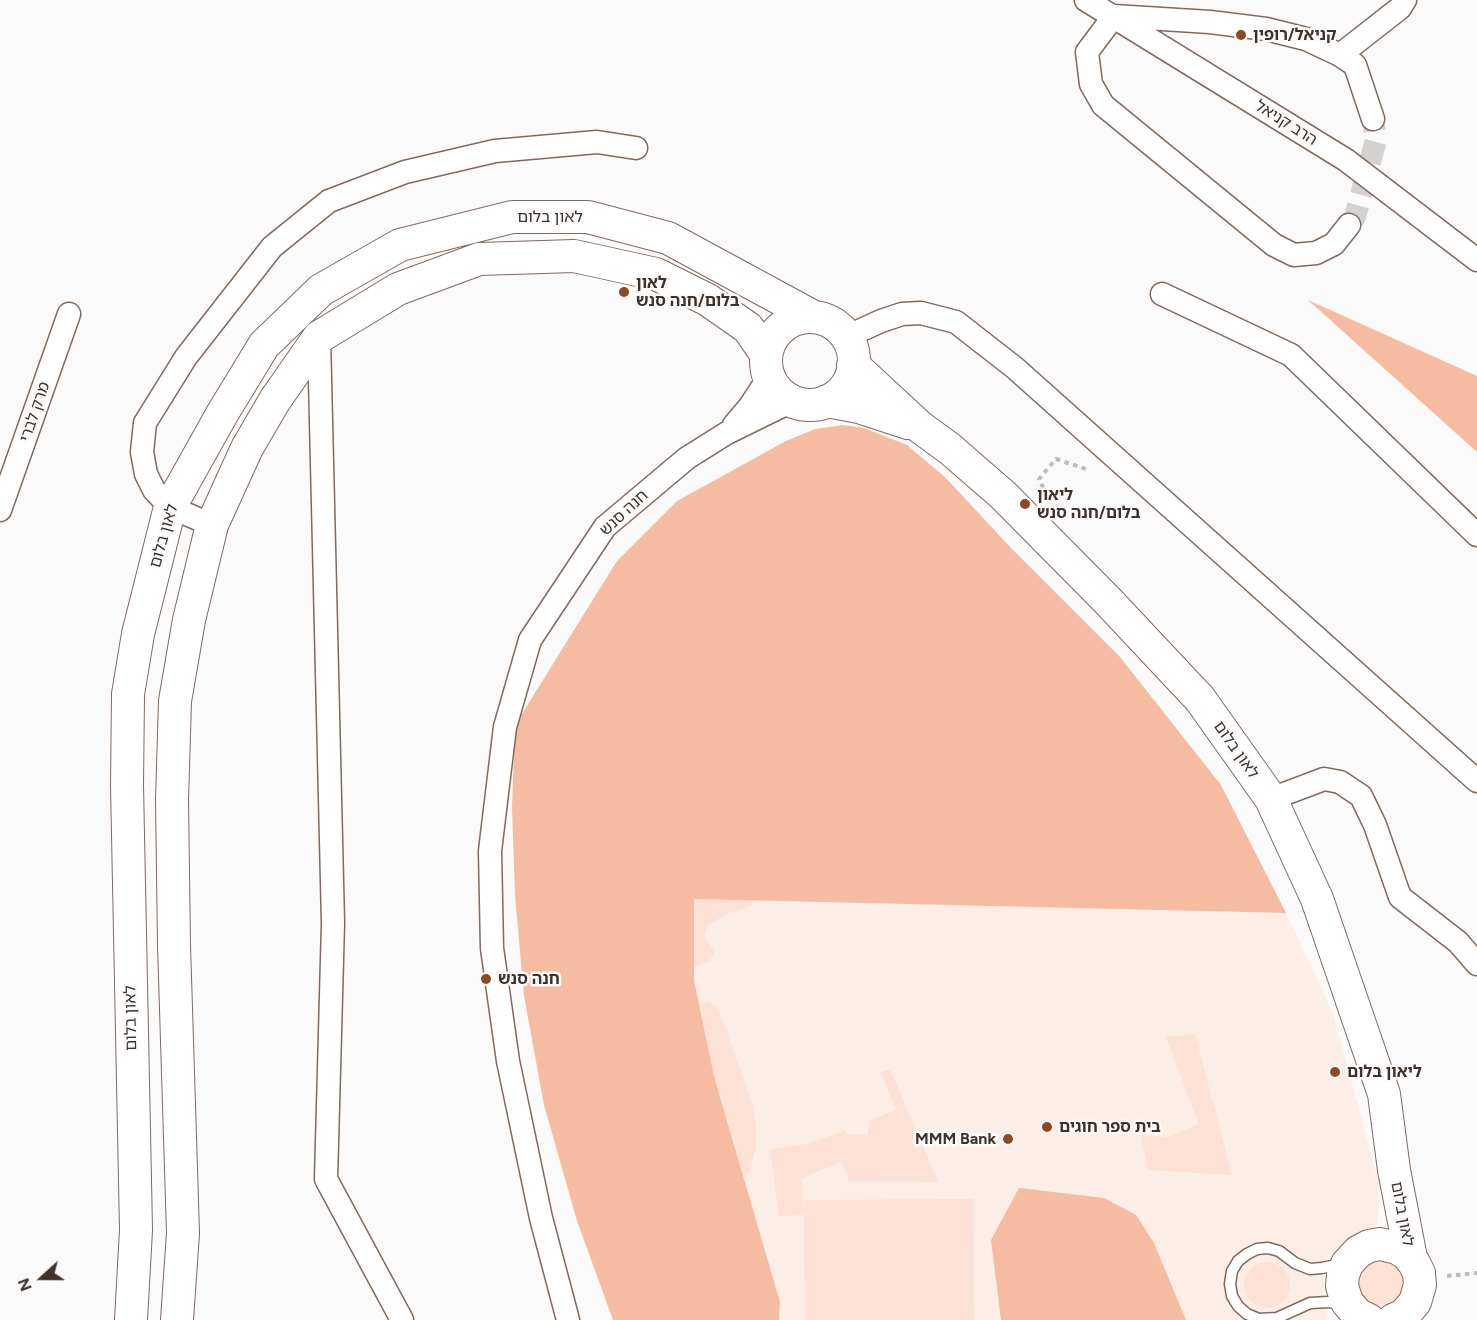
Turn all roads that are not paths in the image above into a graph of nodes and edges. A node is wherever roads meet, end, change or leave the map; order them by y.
1 (1086, 0) edge
2 (1405, 0) edge
3 (1114, 16) junction
4 (1340, 55) junction
5 (1374, 119) tunnel mouth
6 (636, 148) dead end
7 (1349, 225) tunnel mouth
8 (1477, 260) edge
9 (1161, 294) dead end
10 (69, 314) dead end
11 (812, 316) junction
12 (319, 337) junction
13 (850, 351) junction
14 (768, 365) junction
15 (792, 401) junction
16 (827, 401) junction
17 (920, 427) junction
18 (727, 433) junction
19 (170, 507) junction
20 (0, 510) edge
21 (212, 525) junction
22 (1477, 535) edge
23 (1477, 781) edge
24 (1271, 799) junction
25 (1477, 964) edge
26 (1394, 1170) junction
27 (1359, 1253) junction
28 (1411, 1258) junction
29 (1380, 1317) edge
30 (132, 1320) edge
31 (177, 1320) edge
32 (402, 1320) edge
33 (568, 1320) edge

1 - 3 street, הרב קניאל
2 - 4 street
3 - 4 street
3 - 7 street
3 - 8 street, הרב קניאל
4 - 5 street
6 - 19 street
9 - 22 street
10 - 20 street, מרק לברי
11 - 13 street
11 - 14 street
11 - 19 street, לאון בלום
12 - 14 street
12 - 21 street
12 - 32 street
13 - 16 street
13 - 17 street, לאון בלום
13 - 23 street
14 - 15 street
14 - 18 street, חנה סנש
15 - 16 street
15 - 18 street, חנה סנש
16 - 17 street, לאון בלום
17 - 24 street, לאון בלום
18 - 33 street, חנה סנש
19 - 21 street
19 - 30 street, לאון בלום
21 - 31 street
24 - 25 street
24 - 26 street, לאון בלום
26 - 27 street, לאון בלום
26 - 28 street, לאון בלום
27 - 28 street
27 - 29 street
27 - 29 lane
28 - 29 street

